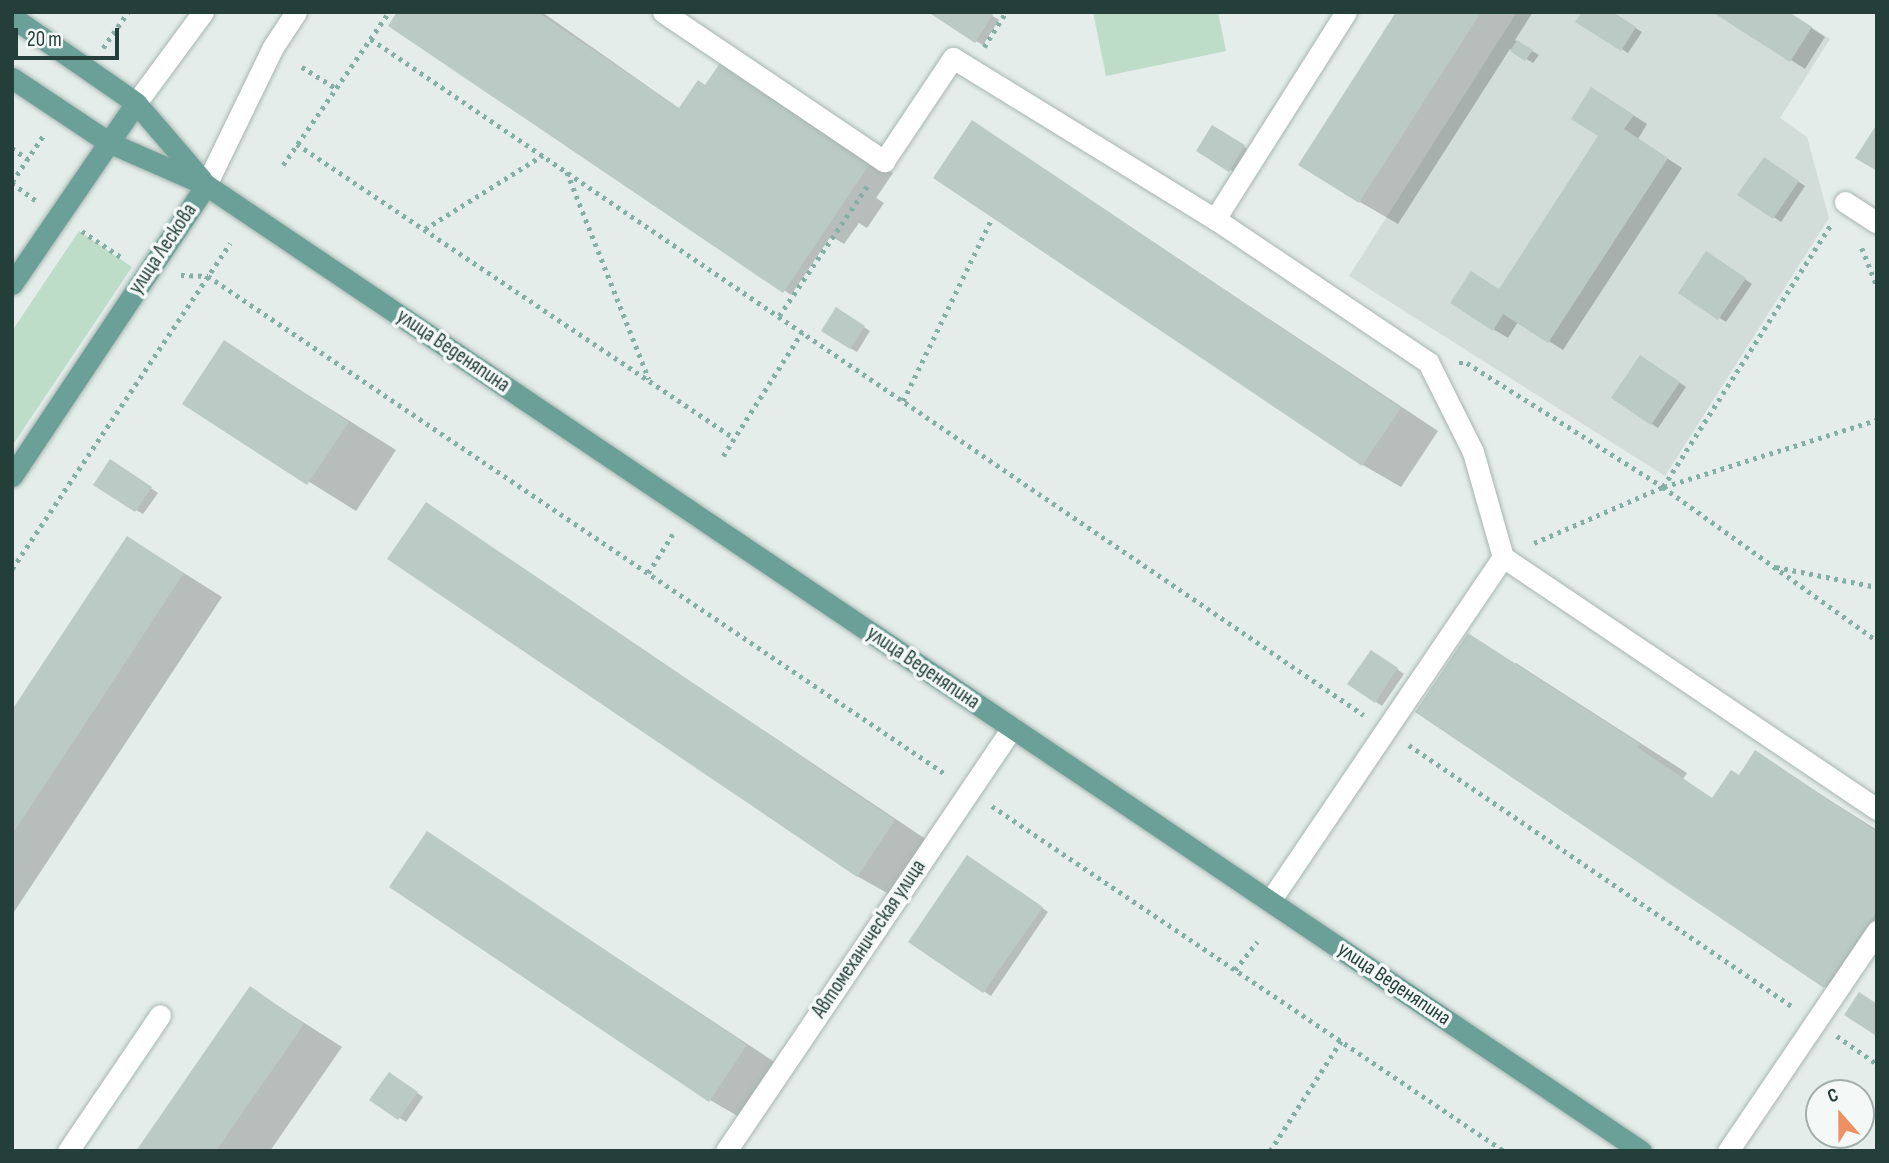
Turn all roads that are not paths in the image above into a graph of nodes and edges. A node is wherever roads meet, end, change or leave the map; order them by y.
1 (203, 12) edge
2 (296, 12) edge
3 (663, 12) edge
4 (1346, 12) edge
5 (12, 17) edge
6 (12, 78) edge
7 (136, 103) junction
8 (108, 142) junction
9 (206, 184) junction
10 (1845, 202) road end
11 (1215, 219) junction
12 (1877, 223) edge
13 (12, 284) edge
14 (12, 476) edge
15 (1503, 557) junction
16 (1012, 728) junction
17 (1877, 809) edge
18 (1270, 901) junction
19 (1877, 931) edge
20 (160, 1015) dead end
21 (68, 1151) edge
22 (726, 1151) edge
23 (1641, 1151) edge
24 (1728, 1151) edge

1 - 7 street
2 - 9 street, улица Лескова
3 - 11 street
4 - 11 street
5 - 7 main road, улица Веденяпина
6 - 8 main road, улица Веденяпина
7 - 8 main road
7 - 9 main road, улица Веденяпина
8 - 9 main road, улица Веденяпина
8 - 13 main road
9 - 14 main road, улица Лескова
9 - 16 main road, улица Веденяпина
10 - 12 street
11 - 15 street
15 - 17 street
15 - 18 street
16 - 18 main road, улица Веденяпина
16 - 22 street, Автомеханическая улица
18 - 23 main road, улица Веденяпина
19 - 24 street
20 - 21 street

